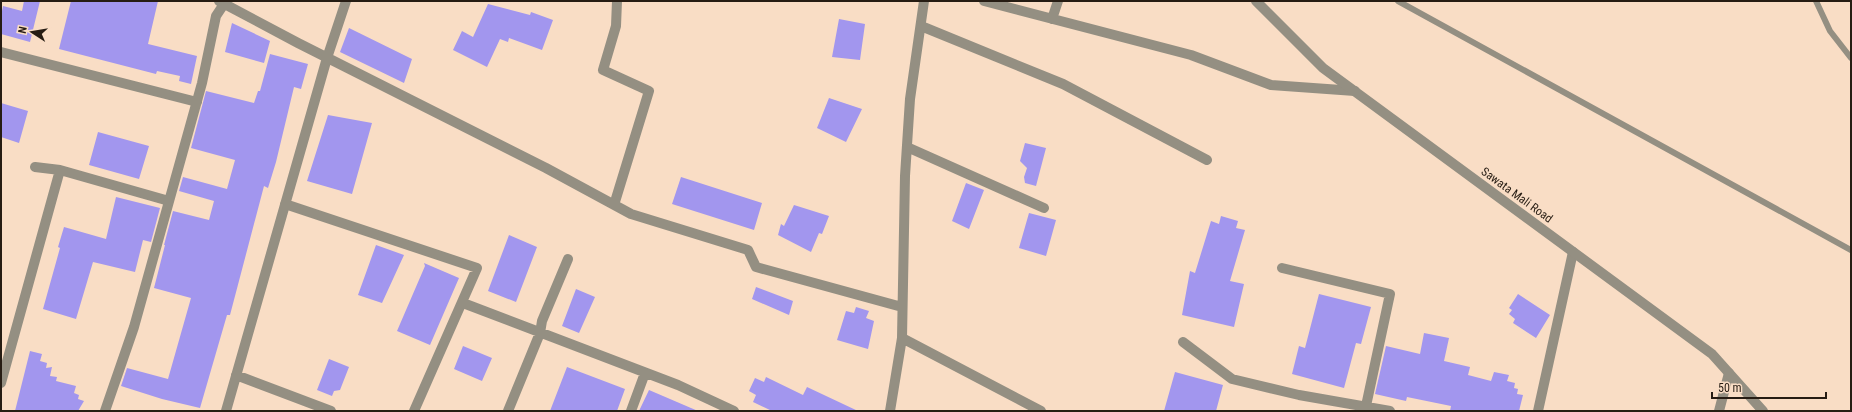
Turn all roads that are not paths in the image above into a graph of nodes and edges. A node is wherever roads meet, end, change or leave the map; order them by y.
1 (346, 1) edge
2 (616, 1) edge
3 (924, 1) edge
4 (984, 1) edge
5 (1058, 1) edge
6 (1256, 1) edge
7 (1398, 1) edge
8 (1816, 1) edge
9 (223, 2) edge
10 (1052, 19) junction
11 (921, 26) junction
12 (1, 52) edge
13 (327, 58) junction
14 (1851, 58) edge
15 (1355, 92) junction
16 (197, 102) junction
17 (907, 147) junction
18 (1207, 160) dead end
19 (35, 168) dead end
20 (60, 170) junction
21 (169, 201) junction
22 (285, 204) junction
23 (614, 205) junction
24 (1044, 208) dead end
25 (1851, 250) edge
26 (1573, 252) junction
27 (568, 259) dead end
28 (1282, 268) dead end
29 (463, 303) junction
30 (902, 308) junction
31 (540, 333) junction
32 (902, 338) junction
33 (1183, 342) dead end
34 (645, 373) junction
35 (1729, 373) junction
36 (236, 375) junction
37 (1, 383) edge
38 (1366, 406) junction
39 (1036, 410) edge
40 (105, 411) edge
41 (226, 411) edge
42 (331, 411) edge
43 (414, 411) edge
44 (508, 411) edge
45 (631, 411) edge
46 (734, 411) edge
47 (890, 411) edge
48 (1390, 411) edge
49 (1538, 411) edge
50 (1719, 411) edge
51 (1763, 411) edge

1 - 13 street
2 - 23 street
3 - 11 street
4 - 10 street
5 - 10 street
6 - 15 street, Sawata Mali Road
7 - 25 lane
8 - 14 lane
9 - 13 street
9 - 16 street
10 - 15 street
11 - 17 street
11 - 18 street
12 - 16 street
13 - 22 street
13 - 23 street
15 - 26 street, Sawata Mali Road
16 - 21 street
17 - 24 street
17 - 30 street
19 - 20 street
20 - 21 street
20 - 37 street
21 - 40 street
22 - 29 street
22 - 36 street
23 - 30 street
26 - 35 street, Sawata Mali Road
26 - 49 street
27 - 31 street
28 - 38 street
29 - 31 street
29 - 43 street
30 - 32 street
31 - 34 street
31 - 44 street
32 - 39 street
32 - 47 street
33 - 38 street
34 - 45 street
34 - 46 street
35 - 50 street
35 - 51 street, Sawata Mali Road
36 - 41 street
36 - 42 street
38 - 48 street

